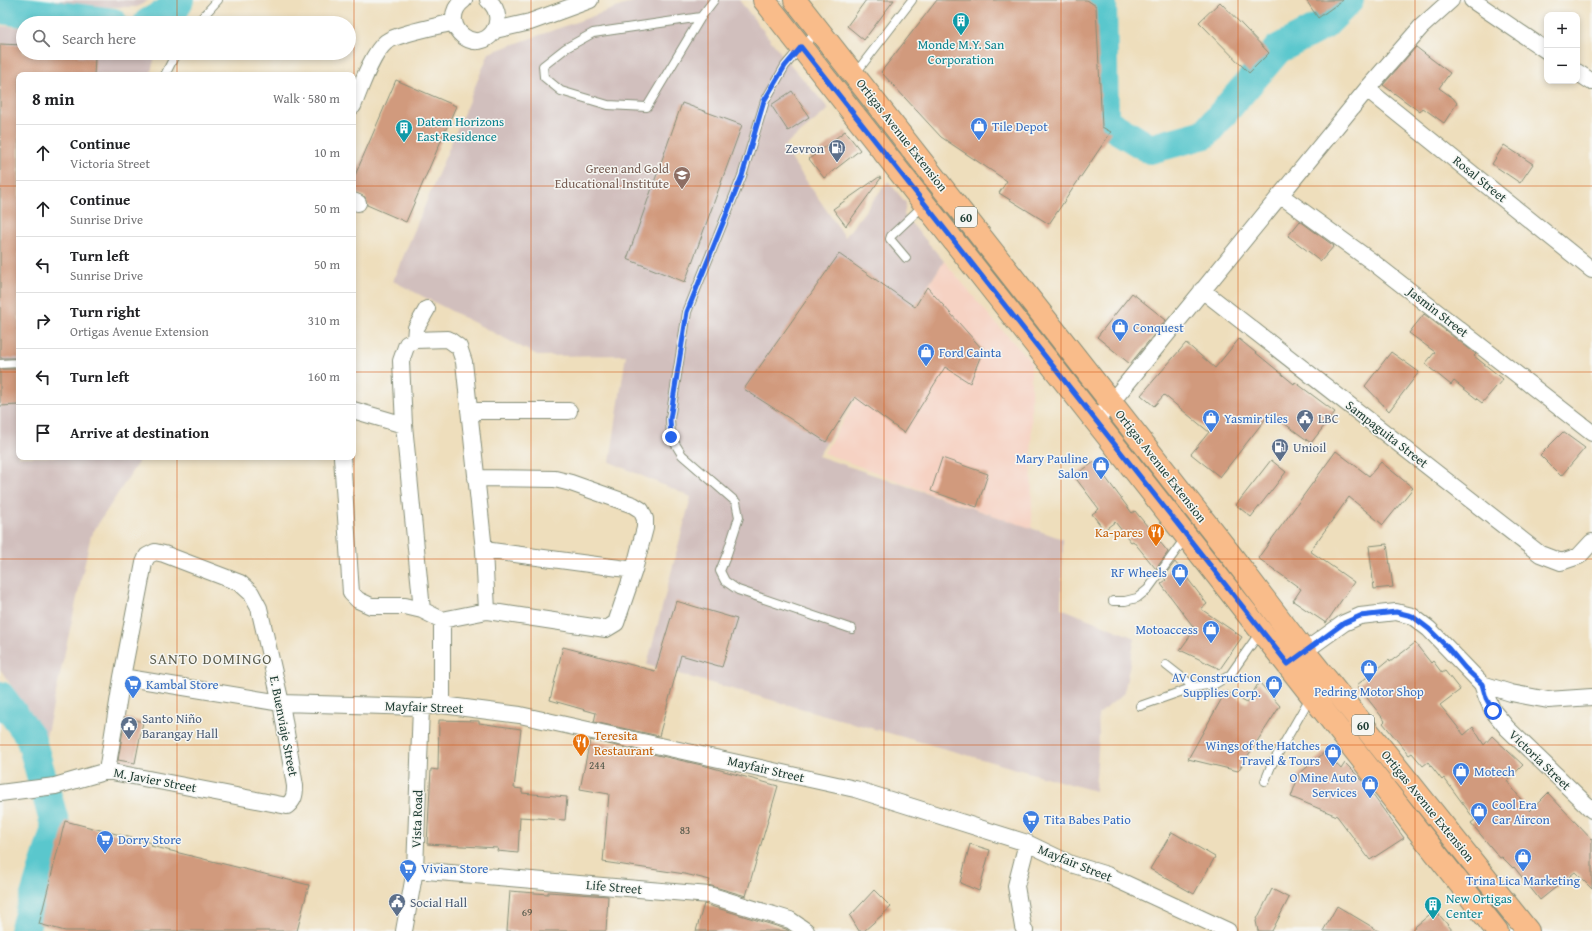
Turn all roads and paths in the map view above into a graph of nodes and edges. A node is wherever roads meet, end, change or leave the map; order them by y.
1 (218, 0) edge
2 (464, 0) edge
3 (488, 0) edge
4 (564, 0) edge
5 (590, 0) edge
6 (714, 0) edge
7 (764, 0) edge
8 (912, 0) edge
9 (1451, 0) edge
10 (1472, 0) edge
11 (801, 5) edge
12 (203, 16) edge
13 (700, 17) junction
14 (454, 22) junction
15 (497, 24) junction
16 (819, 31) junction
17 (801, 47) junction
18 (1544, 49) edge
19 (173, 60) edge
20 (167, 72) edge
21 (1580, 74) edge
22 (854, 75) junction
23 (1592, 82) edge
24 (1367, 89) junction
25 (356, 99) edge
26 (1280, 195) junction
27 (925, 205) junction
28 (906, 258) dead end
29 (1592, 270) edge
30 (1202, 290) junction
31 (427, 309) dead end
32 (415, 340) junction
33 (16, 363) edge
34 (0, 364) edge
35 (1111, 404) junction
36 (356, 411) edge
37 (469, 411) junction
38 (569, 411) dead end
39 (1096, 421) junction
40 (404, 426) junction
41 (1592, 433) edge
42 (342, 460) edge
43 (476, 478) junction
44 (1186, 536) junction
45 (1592, 542) edge
46 (484, 550) junction
47 (634, 570) junction
48 (1113, 601) dead end
49 (422, 610) junction
50 (487, 611) junction
51 (442, 620) junction
52 (852, 629) dead end
53 (1261, 631) junction
54 (1296, 658) junction
55 (1166, 665) dead end
56 (122, 677) junction
57 (1482, 684) junction
58 (1194, 687) junction
59 (1311, 696) junction
60 (1592, 697) edge
61 (280, 703) junction
62 (442, 705) junction
63 (1140, 706) dead end
64 (421, 707) junction
65 (106, 771) junction
66 (1265, 781) dead end
67 (5, 792) edge
68 (287, 806) joint
69 (1592, 810) edge
70 (1027, 843) junction
71 (415, 870) junction
72 (1526, 930) edge
73 (404, 931) edge
74 (806, 931) edge
75 (1025, 931) edge
76 (1228, 931) edge
77 (1497, 931) edge

1 - 12 lane
2 - 14 street
3 - 15 street
4 - 15 street
5 - 15 street
6 - 13 lane
7 - 17 main road, Ortigas Avenue Extension / 60
8 - 22 lane
9 - 24 street
10 - 18 street
11 - 16 main road, Ortigas Avenue Extension / 60
13 - 13 lane
14 - 15 street
14 - 25 street
16 - 17 lane
16 - 22 main road, Ortigas Avenue Extension / 60
17 - 27 main road, Ortigas Avenue Extension / 60
17 - 52 lane
19 - 20 lane
21 - 23 street
22 - 35 main road, Ortigas Avenue Extension / 60
24 - 26 street
24 - 29 street, Rosal Street
26 - 30 street
26 - 41 street, Jasmin Street
27 - 28 lane
27 - 39 main road, Ortigas Avenue Extension / 60
30 - 35 street
30 - 45 street, Sampaguita Street
31 - 32 street
32 - 37 street
32 - 40 street
33 - 34 lane
35 - 39 street
35 - 54 main road, Ortigas Avenue Extension / 60
36 - 40 street
37 - 38 street
37 - 43 street
39 - 44 main road, Ortigas Avenue Extension / 60
40 - 49 street
42 - 49 street
43 - 46 street
43 - 47 street
44 - 48 lane
44 - 53 main road, Ortigas Avenue Extension / 60
46 - 47 street
46 - 50 street
47 - 50 street
49 - 51 street
50 - 51 street
51 - 62 street
53 - 54 main road, Ortigas Avenue Extension / 60
53 - 58 lane
54 - 57 street
54 - 59 main road, Ortigas Avenue Extension / 60
54 - 72 main road, Ortigas Avenue Extension / 60
55 - 58 lane
56 - 61 street, Mayfair Street
56 - 61 street, E. Buenviaje Street
56 - 65 street
57 - 60 street
57 - 69 street, Victoria Street
58 - 63 lane
59 - 66 lane
59 - 77 main road, Ortigas Avenue Extension / 60
61 - 64 street, Mayfair Street
61 - 68 street, E. Buenviaje Street
62 - 64 street, Mayfair Street
62 - 70 street, Mayfair Street
64 - 71 street, Vista Road
65 - 67 street, M. Javier Street
65 - 68 street, M. Javier Street
70 - 75 street
70 - 76 street, Mayfair Street
71 - 73 street, Vista Road
71 - 74 street, Life Street

